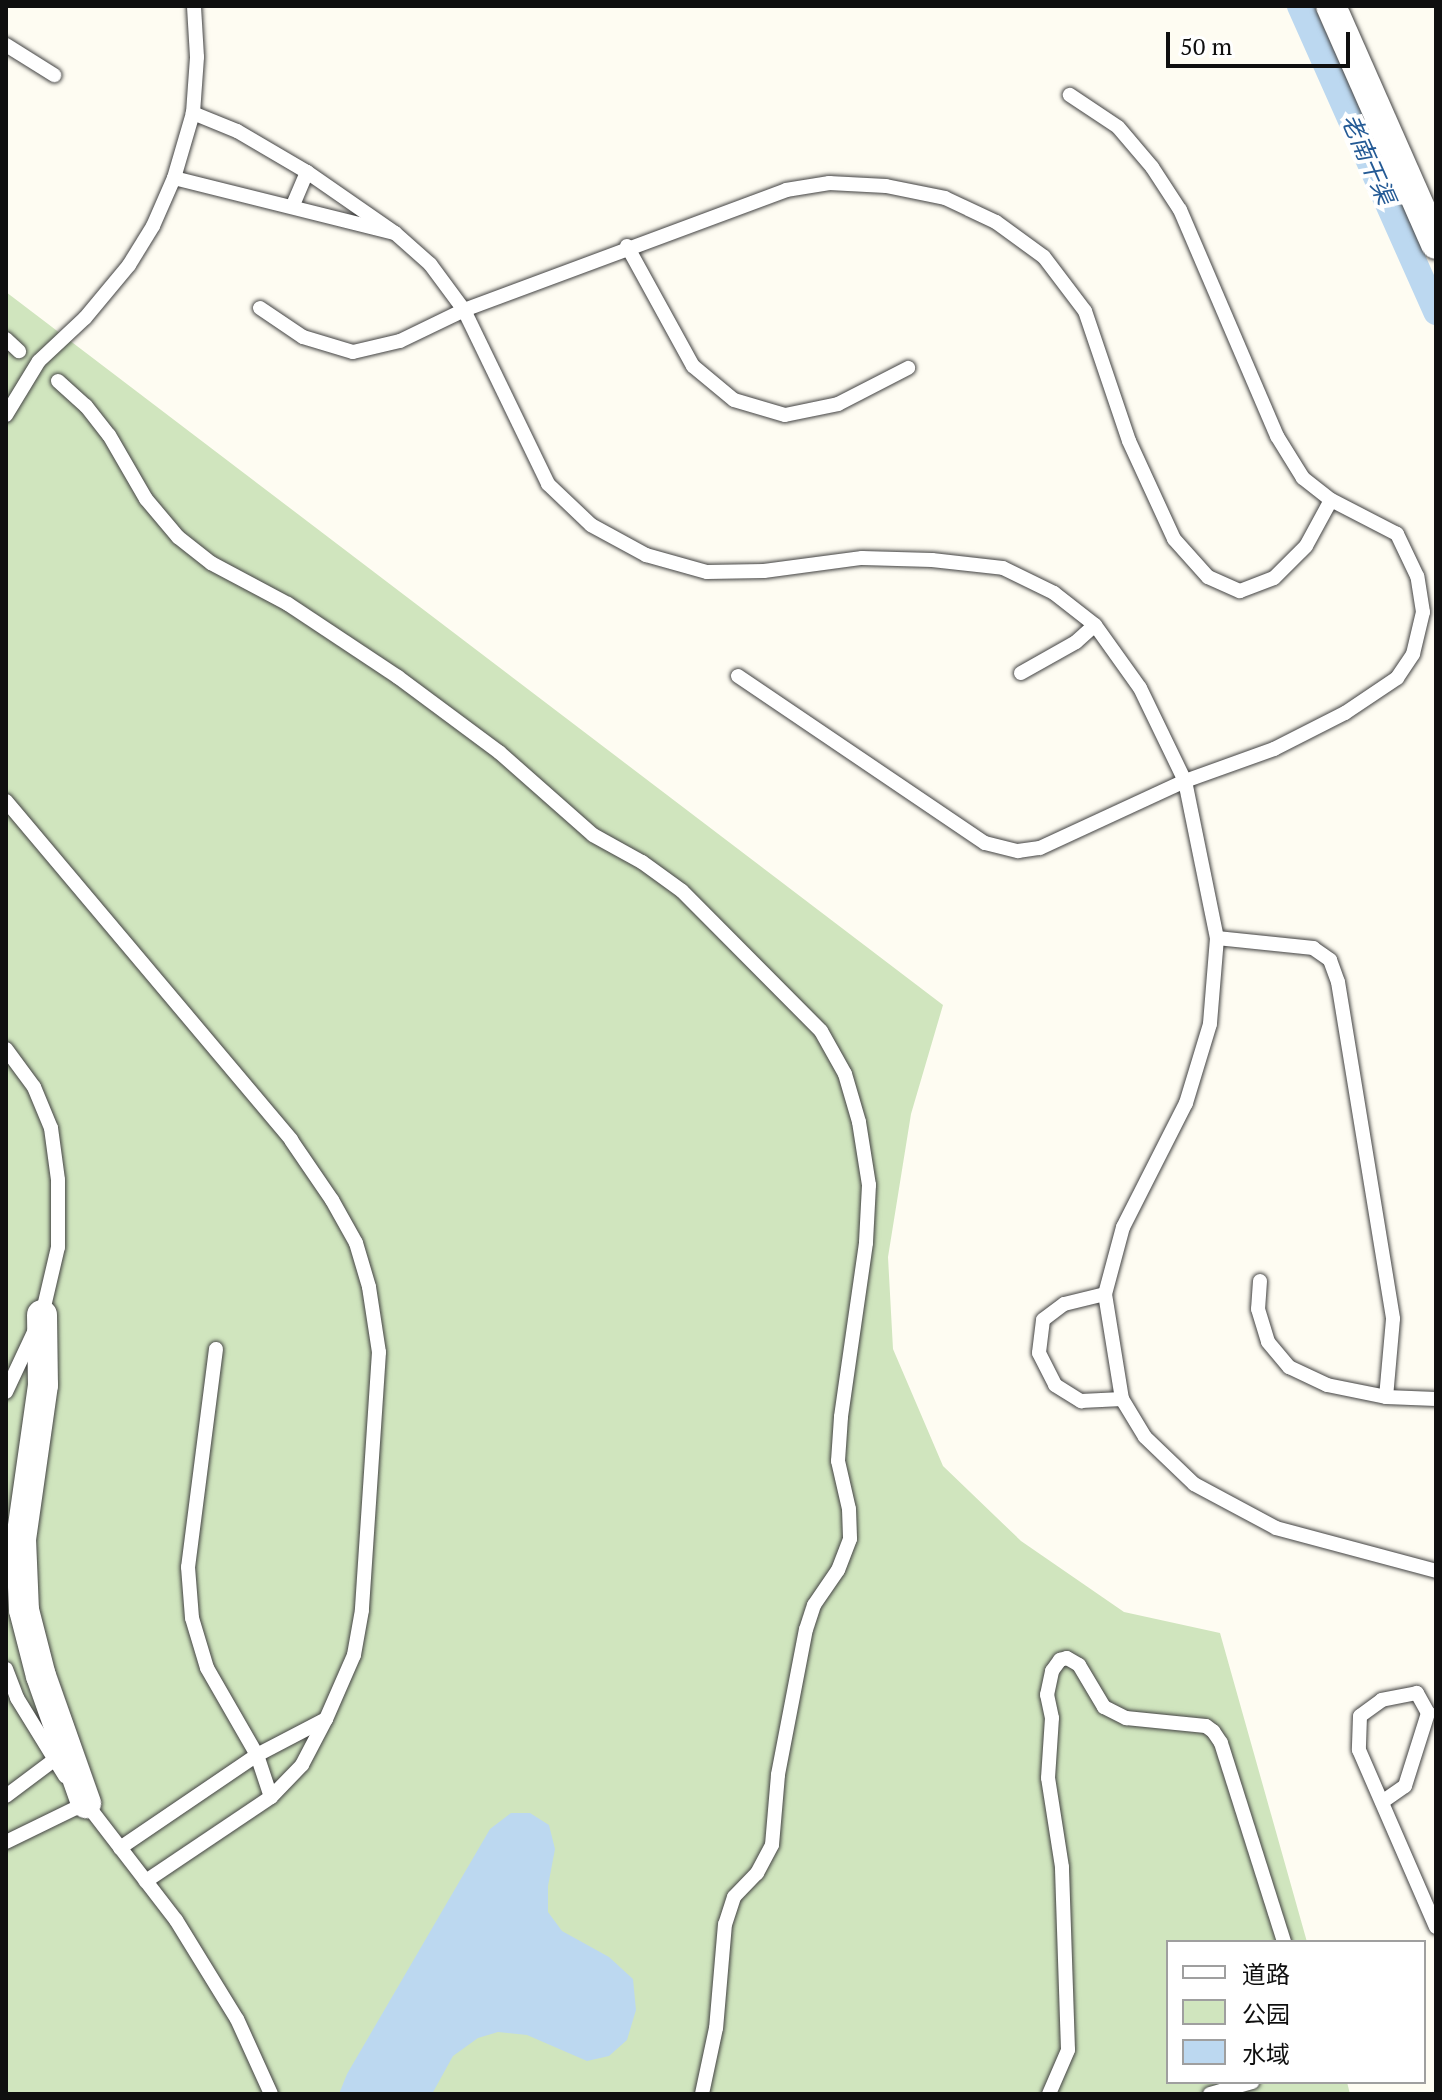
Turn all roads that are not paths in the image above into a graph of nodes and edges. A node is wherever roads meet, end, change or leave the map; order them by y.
1 (194, 6) edge
2 (1331, 6) edge
3 (6, 45) edge
4 (54, 75) dead end
5 (1070, 95) dead end
6 (193, 113) junction
7 (307, 172) junction
8 (174, 178) junction
9 (293, 205) junction
10 (395, 233) junction
11 (1436, 244) edge
12 (627, 246) junction
13 (260, 308) dead end
14 (464, 310) junction
15 (6, 339) edge
16 (19, 351) dead end
17 (908, 368) dead end
18 (58, 381) dead end
19 (6, 415) edge
20 (1331, 500) junction
21 (1095, 625) junction
22 (1021, 673) dead end
23 (738, 676) dead end
24 (1185, 781) junction
25 (6, 801) edge
26 (1217, 938) junction
27 (6, 1049) edge
28 (1260, 1281) dead end
29 (1105, 1294) junction
30 (42, 1315) junction
31 (216, 1349) dead end
32 (6, 1392) edge
33 (1386, 1397) junction
34 (1122, 1399) junction
35 (1436, 1399) edge
36 (1436, 1571) edge
37 (6, 1669) edge
38 (326, 1719) junction
39 (257, 1755) junction
40 (54, 1760) junction
41 (6, 1796) edge
42 (271, 1797) junction
43 (1382, 1802) junction
44 (86, 1803) junction
45 (6, 1842) edge
46 (120, 1848) junction
47 (146, 1881) junction
48 (1436, 1927) edge
49 (1283, 1940) edge
50 (1245, 2084) edge
51 (271, 2094) edge
52 (702, 2094) edge
53 (1049, 2094) edge
54 (1210, 2094) edge

1 - 6 lane
2 - 11 street
3 - 4 lane
5 - 20 lane
6 - 7 lane
6 - 8 lane
7 - 9 lane
7 - 10 lane
8 - 9 lane
8 - 19 lane
9 - 10 lane
10 - 14 lane
12 - 14 lane
12 - 17 lane
12 - 20 lane
13 - 14 lane
14 - 21 lane
15 - 16 lane
18 - 52 lane
20 - 24 lane
21 - 22 lane
21 - 24 lane
23 - 24 lane
24 - 26 lane
25 - 38 lane
26 - 29 lane
26 - 33 lane
27 - 30 lane
28 - 33 lane
29 - 34 lane
29 - 34 lane
30 - 32 lane
30 - 44 street
31 - 39 lane
33 - 35 lane
34 - 36 lane
37 - 40 lane
38 - 39 lane
38 - 42 lane
39 - 42 lane
39 - 46 lane
40 - 41 lane
40 - 44 lane
42 - 47 lane
43 - 43 lane
43 - 48 lane
44 - 45 lane
44 - 46 lane
46 - 47 lane
47 - 51 lane
49 - 53 lane
50 - 54 lane

